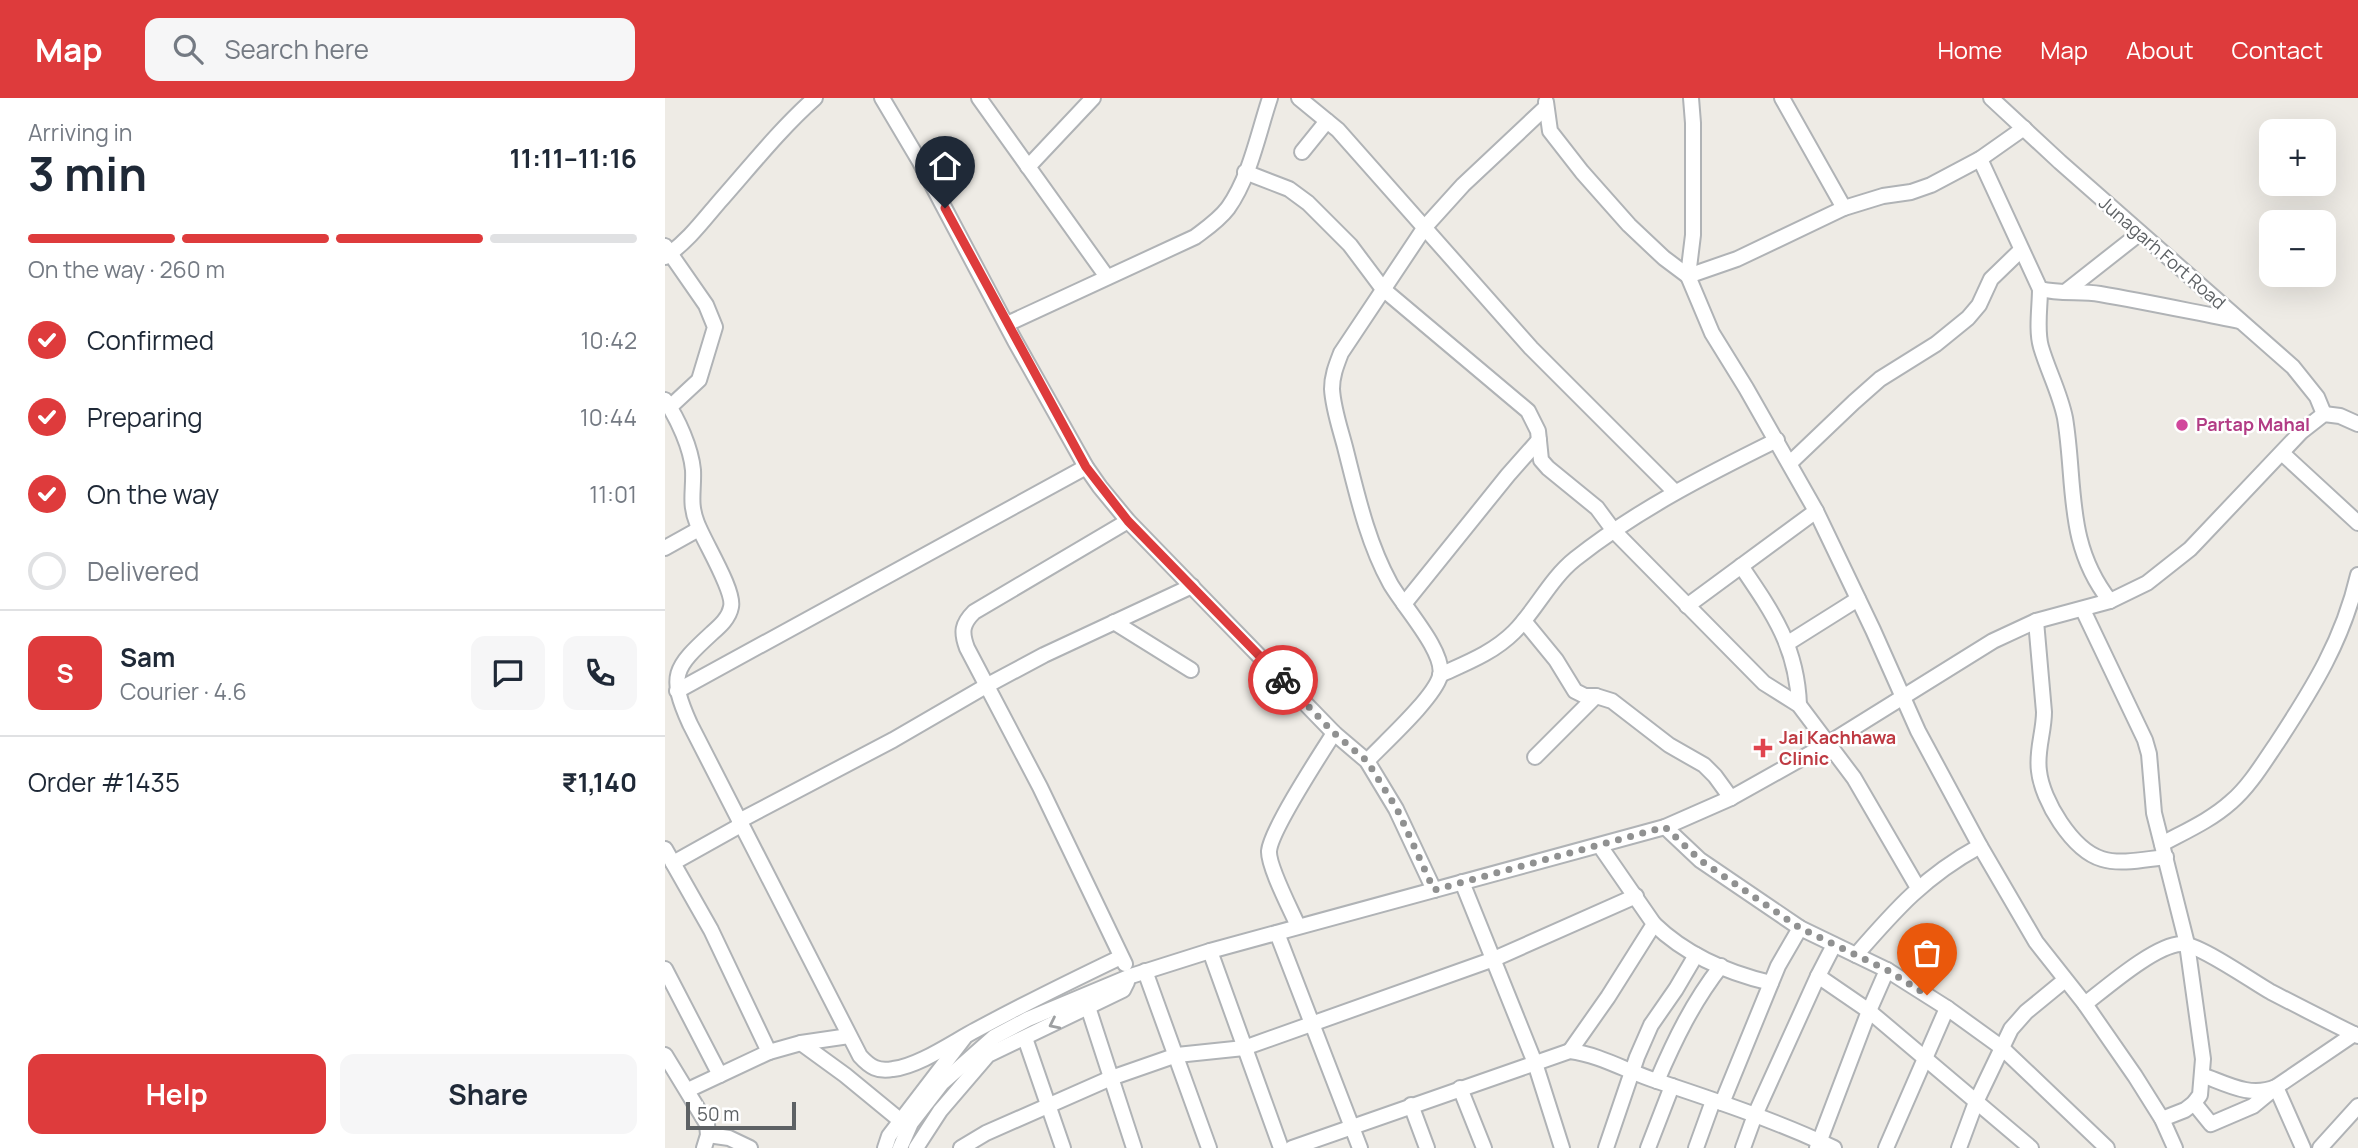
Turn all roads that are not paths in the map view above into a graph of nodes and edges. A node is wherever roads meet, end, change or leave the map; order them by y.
1 (815, 98) edge
2 (882, 98) edge
3 (979, 98) edge
4 (1093, 98) edge
5 (1270, 98) edge
6 (1299, 98) edge
7 (1691, 98) edge
8 (1782, 98) edge
9 (1991, 98) edge
10 (1546, 102) edge
11 (1327, 121) junction
12 (2024, 128) junction
13 (1302, 152) dead end
14 (1980, 159) junction
15 (1028, 167) junction
16 (1245, 172) junction
17 (1844, 208) junction
18 (1425, 227) junction
19 (2140, 233) junction
20 (2021, 250) junction
21 (667, 252) edge
22 (1688, 276) junction
23 (1107, 277) junction
24 (1383, 289) junction
25 (2041, 289) junction
26 (2065, 292) junction
27 (2241, 322) junction
28 (1007, 324) junction
29 (667, 404) edge
30 (2324, 414) junction
31 (2358, 424) edge
32 (1539, 440) junction
33 (1777, 440) junction
34 (2282, 453) junction
35 (1790, 463) junction
36 (1086, 467) junction
37 (1675, 492) junction
38 (1816, 511) junction
39 (1128, 521) junction
40 (2358, 523) edge
41 (699, 529) junction
42 (1614, 531) junction
43 (665, 548) edge
44 (1741, 566) junction
45 (2358, 575) edge
46 (1192, 586) junction
47 (1858, 599) junction
48 (2110, 601) junction
49 (1404, 604) junction
50 (1687, 606) junction
51 (2083, 610) junction
52 (1524, 621) junction
53 (2036, 621) junction
54 (1114, 622) junction
55 (1788, 643) junction
56 (1191, 670) dead end
57 (1440, 675) junction
58 (673, 686) edge
59 (986, 686) junction
60 (1596, 696) junction
61 (1902, 699) junction
62 (1799, 705) junction
63 (1334, 733) junction
64 (1829, 743) junction
65 (1535, 758) dead end
66 (1367, 761) junction
67 (1731, 797) junction
68 (740, 823) junction
69 (1665, 827) junction
70 (1600, 846) junction
71 (1980, 846) junction
72 (665, 849) edge
73 (2164, 850) junction
74 (673, 863) junction
75 (1462, 882) junction
76 (1918, 888) junction
77 (1434, 890) junction
78 (1636, 896) junction
79 (1654, 924) junction
80 (1298, 926) junction
81 (1800, 928) junction
82 (1277, 933) junction
83 (2187, 944) junction
84 (1834, 945) junction
85 (1210, 951) junction
86 (1696, 955) junction
87 (1856, 956) junction
88 (1121, 957) junction
89 (1494, 959) junction
90 (1721, 966) junction
91 (665, 969) edge
92 (1887, 970) junction
93 (1145, 971) junction
94 (1131, 976) junction
95 (1818, 976) junction
96 (2065, 980) junction
97 (1771, 983) junction
98 (2085, 1003) junction
99 (1088, 1007) junction
100 (1947, 1008) junction
101 (1869, 1011) junction
102 (1311, 1024) junction
103 (849, 1035) junction
104 (967, 1035) junction
105 (2356, 1035) edge
106 (1025, 1038) junction
107 (801, 1043) junction
108 (2001, 1047) junction
109 (1244, 1048) junction
110 (1570, 1051) junction
111 (769, 1052) junction
112 (665, 1055) edge
113 (1177, 1055) junction
114 (1924, 1057) junction
115 (1535, 1063) junction
116 (1633, 1073) junction
117 (720, 1075) junction
118 (2202, 1075) junction
119 (1111, 1078) junction
120 (1657, 1081) junction
121 (1672, 1086) junction
122 (2276, 1087) junction
123 (1460, 1088) junction
124 (688, 1090) junction
125 (1718, 1102) junction
126 (1976, 1102) junction
127 (2194, 1103) junction
128 (1411, 1105) junction
129 (2358, 1106) edge
130 (1049, 1107) junction
131 (1755, 1115) junction
132 (2162, 1119) junction
133 (901, 1121) junction
134 (1352, 1127) junction
135 (706, 1141) edge
136 (1818, 1145) edge
137 (750, 1148) edge
138 (885, 1148) edge
139 (900, 1148) edge
140 (916, 1148) edge
141 (961, 1148) edge
142 (1063, 1148) edge
143 (1134, 1148) edge
144 (1209, 1148) edge
145 (1281, 1148) edge
146 (1292, 1148) edge
147 (1360, 1148) edge
148 (1427, 1148) edge
149 (1484, 1148) edge
150 (1562, 1148) edge
151 (1606, 1148) edge
152 (1648, 1148) edge
153 (1696, 1148) edge
154 (1743, 1148) edge
155 (1834, 1148) edge
156 (1886, 1148) edge
157 (1959, 1148) edge
158 (2031, 1148) edge
159 (2107, 1148) edge
160 (2175, 1148) edge
161 (2303, 1148) edge
162 (2320, 1148) edge

1 - 21 street
2 - 28 street
3 - 15 street
4 - 15 street
5 - 16 street
6 - 11 street
7 - 22 street
8 - 17 street
9 - 12 street, Junagarh Fort Road
10 - 18 street
10 - 22 street
11 - 13 street
11 - 18 street
12 - 14 street
12 - 19 street, Junagarh Fort Road
14 - 17 street
14 - 20 street
15 - 23 street
16 - 23 street
16 - 24 street
17 - 22 street
18 - 24 street
18 - 37 street
19 - 26 street
19 - 27 street, Junagarh Fort Road
20 - 25 street
20 - 35 street
21 - 29 street
22 - 33 street
23 - 28 street
24 - 32 street
24 - 49 street
25 - 26 street
25 - 48 street
26 - 27 street
27 - 30 street, Junagarh Fort Road
28 - 36 street
29 - 41 street
30 - 31 street
30 - 34 street
32 - 42 street
32 - 49 street
33 - 35 street
33 - 37 street
34 - 40 street
34 - 48 street
35 - 38 street
36 - 39 street
36 - 58 street
37 - 42 street
38 - 44 street
38 - 47 street
39 - 46 street
39 - 59 street
41 - 43 street
41 - 58 street
42 - 50 street
42 - 52 street
44 - 50 street
44 - 55 street
45 - 73 street
46 - 54 street
46 - 63 street
47 - 55 street
47 - 61 street
48 - 51 street
49 - 57 street
50 - 62 street
51 - 53 street
51 - 73 street
52 - 57 street
52 - 60 street
53 - 61 street
53 - 73 street
54 - 56 street
54 - 59 street
55 - 62 street
57 - 66 street
58 - 68 street
59 - 68 street
59 - 88 street
60 - 65 street
60 - 67 street
61 - 64 street
61 - 71 street
62 - 64 street
63 - 66 street
63 - 80 street
64 - 67 street
64 - 76 street
66 - 77 street
67 - 69 street
68 - 74 street
68 - 103 street
69 - 70 street
69 - 81 street
70 - 75 street
70 - 78 street
71 - 76 street
71 - 96 street
72 - 74 street
73 - 83 street
74 - 111 street
75 - 77 street
75 - 89 street
76 - 87 street
77 - 80 street
78 - 79 street
78 - 89 street
79 - 86 street
79 - 110 street
80 - 82 street
81 - 84 street
81 - 97 street
82 - 85 street
82 - 102 street
83 - 98 street
83 - 105 street
83 - 118 street
84 - 87 street
84 - 95 street
85 - 93 street
85 - 109 street
86 - 90 street
86 - 116 street
87 - 92 street
88 - 94 street
88 - 104 street
89 - 102 street
89 - 115 street
90 - 97 street
90 - 120 street
91 - 117 street
92 - 100 street
92 - 101 street
93 - 94 street
93 - 113 street
94 - 99 street
94 - 139 street
95 - 101 street
95 - 131 street
96 - 98 street
96 - 108 street
97 - 125 street
98 - 132 street
99 -> 106 street
99 - 119 street
100 - 108 street
100 - 114 street
101 - 114 street
101 - 136 street
102 - 109 street
102 - 134 street
103 - 104 street
103 - 107 street
104 - 133 street
105 - 122 street
106 - 130 street
106 - 140 street
107 - 111 street
107 - 133 street
108 - 126 street
108 - 159 street
109 - 113 street
109 - 145 street
110 - 115 street
110 - 116 street
111 - 117 street
112 - 124 street
113 - 119 street
113 - 144 street
114 - 126 street
114 - 156 street
115 - 123 street
115 - 150 street
116 - 120 street
116 - 151 street
117 - 124 street
118 - 122 street
118 - 127 street
119 - 130 street
119 - 143 street
120 - 121 street
121 - 125 street
121 - 152 street
122 - 127 street
122 - 161 street
123 - 128 street
123 - 149 street
124 - 135 street
125 - 131 street
125 - 153 street
126 - 157 street
126 - 158 street
127 - 132 street
128 - 134 street
128 - 148 street
129 - 162 street
130 - 141 street
130 - 142 street
131 - 136 street
131 - 154 street
132 - 160 street
133 - 138 street
134 - 146 street
134 - 147 street
135 - 137 street
136 - 155 street

